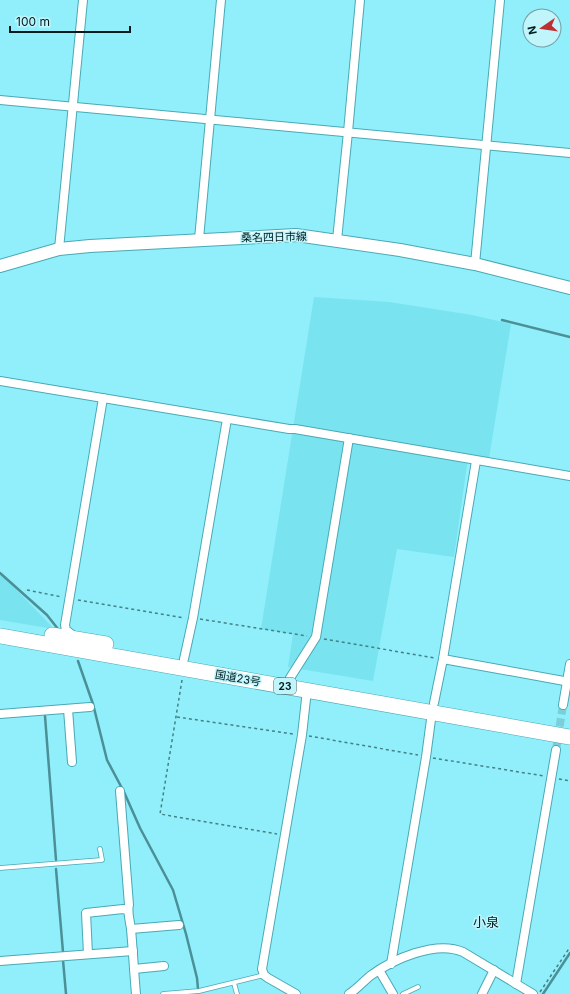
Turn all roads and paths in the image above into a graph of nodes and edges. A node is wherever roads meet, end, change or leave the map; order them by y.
1 (82, 0) edge
2 (221, 0) edge
3 (360, 0) edge
4 (500, 0) edge
5 (0, 100) edge
6 (73, 106) junction
7 (210, 120) junction
8 (348, 132) junction
9 (487, 145) junction
10 (570, 153) edge
11 (198, 239) junction
12 (337, 240) junction
13 (59, 249) junction
14 (475, 264) junction
15 (0, 266) edge
16 (570, 288) edge
17 (0, 381) edge
18 (103, 398) junction
19 (227, 418) junction
20 (349, 438) junction
21 (476, 461) junction
22 (570, 476) edge
23 (27, 590) dead end
24 (69, 599) junction
25 (193, 618) junction
26 (0, 627) edge
27 (0, 636) edge
28 (316, 637) junction
29 (78, 639) junction
30 (443, 659) junction
31 (184, 664) junction
32 (570, 664) edge
33 (290, 678) junction
34 (568, 682) edge
35 (307, 690) junction
36 (562, 706) tunnel mouth
37 (90, 707) dead end
38 (433, 707) junction
39 (68, 709) junction
40 (0, 714) edge
41 (176, 717) junction
42 (570, 727) edge
43 (302, 735) junction
44 (570, 737) edge
45 (556, 750) tunnel mouth
46 (426, 757) junction
47 (72, 762) dead end
48 (551, 778) junction
49 (570, 781) edge
50 (120, 791) dead end
51 (285, 835) junction
52 (100, 849) dead end
53 (0, 868) edge
54 (128, 910) junction
55 (180, 925) dead end
56 (131, 929) junction
57 (570, 947) edge
58 (132, 951) junction
59 (88, 954) junction
60 (0, 961) edge
61 (391, 964) junction
62 (164, 966) dead end
63 (134, 969) junction
64 (379, 970) junction
65 (494, 970) junction
66 (264, 975) junction
67 (234, 982) junction
68 (516, 984) junction
69 (418, 987) dead end
70 (292, 993) edge
71 (136, 994) edge
72 (163, 994) edge
73 (237, 994) edge
74 (350, 994) edge
75 (392, 994) edge
76 (403, 994) edge
77 (482, 994) edge
78 (533, 994) edge
79 (539, 994) edge

1 - 6 street
2 - 7 street
3 - 8 street
4 - 9 street
5 - 6 street
6 - 7 street
6 - 13 street
7 - 8 street
7 - 11 street
8 - 9 street
8 - 12 street
9 - 10 street
9 - 14 street
11 - 12 main road, 桑名四日市線
11 - 13 main road, 桑名四日市線
12 - 14 main road, 桑名四日市線
13 - 15 main road, 桑名四日市線
14 - 16 main road, 桑名四日市線
17 - 18 street
18 - 19 street
18 - 24 street
19 - 20 street
19 - 25 street
20 - 21 street
20 - 28 street
21 - 22 street
21 - 30 street
23 - 24 path
24 - 25 path
24 - 29 street
25 - 28 path
25 - 31 street
26 - 29 highway, 国道23号 / 23
27 - 31 highway, 国道23号 / 23
28 - 30 path
28 - 33 street
29 - 31 highway, 国道23号 / 23
30 - 34 street
30 - 38 street
31 - 33 highway, 国道23号 / 23
31 - 35 highway, 国道23号 / 23
31 - 41 path
32 - 34 street
33 - 38 highway, 国道23号 / 23
34 - 36 street
35 - 38 highway, 国道23号 / 23
35 - 43 street
37 - 39 street
38 - 42 highway, 国道23号 / 23
38 - 44 highway, 国道23号 / 23
38 - 46 street
39 - 40 street
39 - 47 street
41 - 43 path
41 - 51 path
43 - 46 path
43 - 51 street
45 - 48 street
46 - 48 path
46 - 61 street
48 - 49 path
48 - 68 street
50 - 54 street
51 - 66 street
52 - 53 lane
54 - 56 street
54 - 59 street
55 - 56 street
56 - 58 street
57 - 79 path
58 - 59 street
58 - 63 street
59 - 60 street
61 - 64 street
61 - 65 street
62 - 63 street
63 - 71 street
64 - 74 street
64 - 75 street
65 - 68 street
65 - 77 street
66 - 67 lane
66 - 70 street
67 - 72 lane
67 - 73 lane
68 - 78 street
69 - 76 lane

